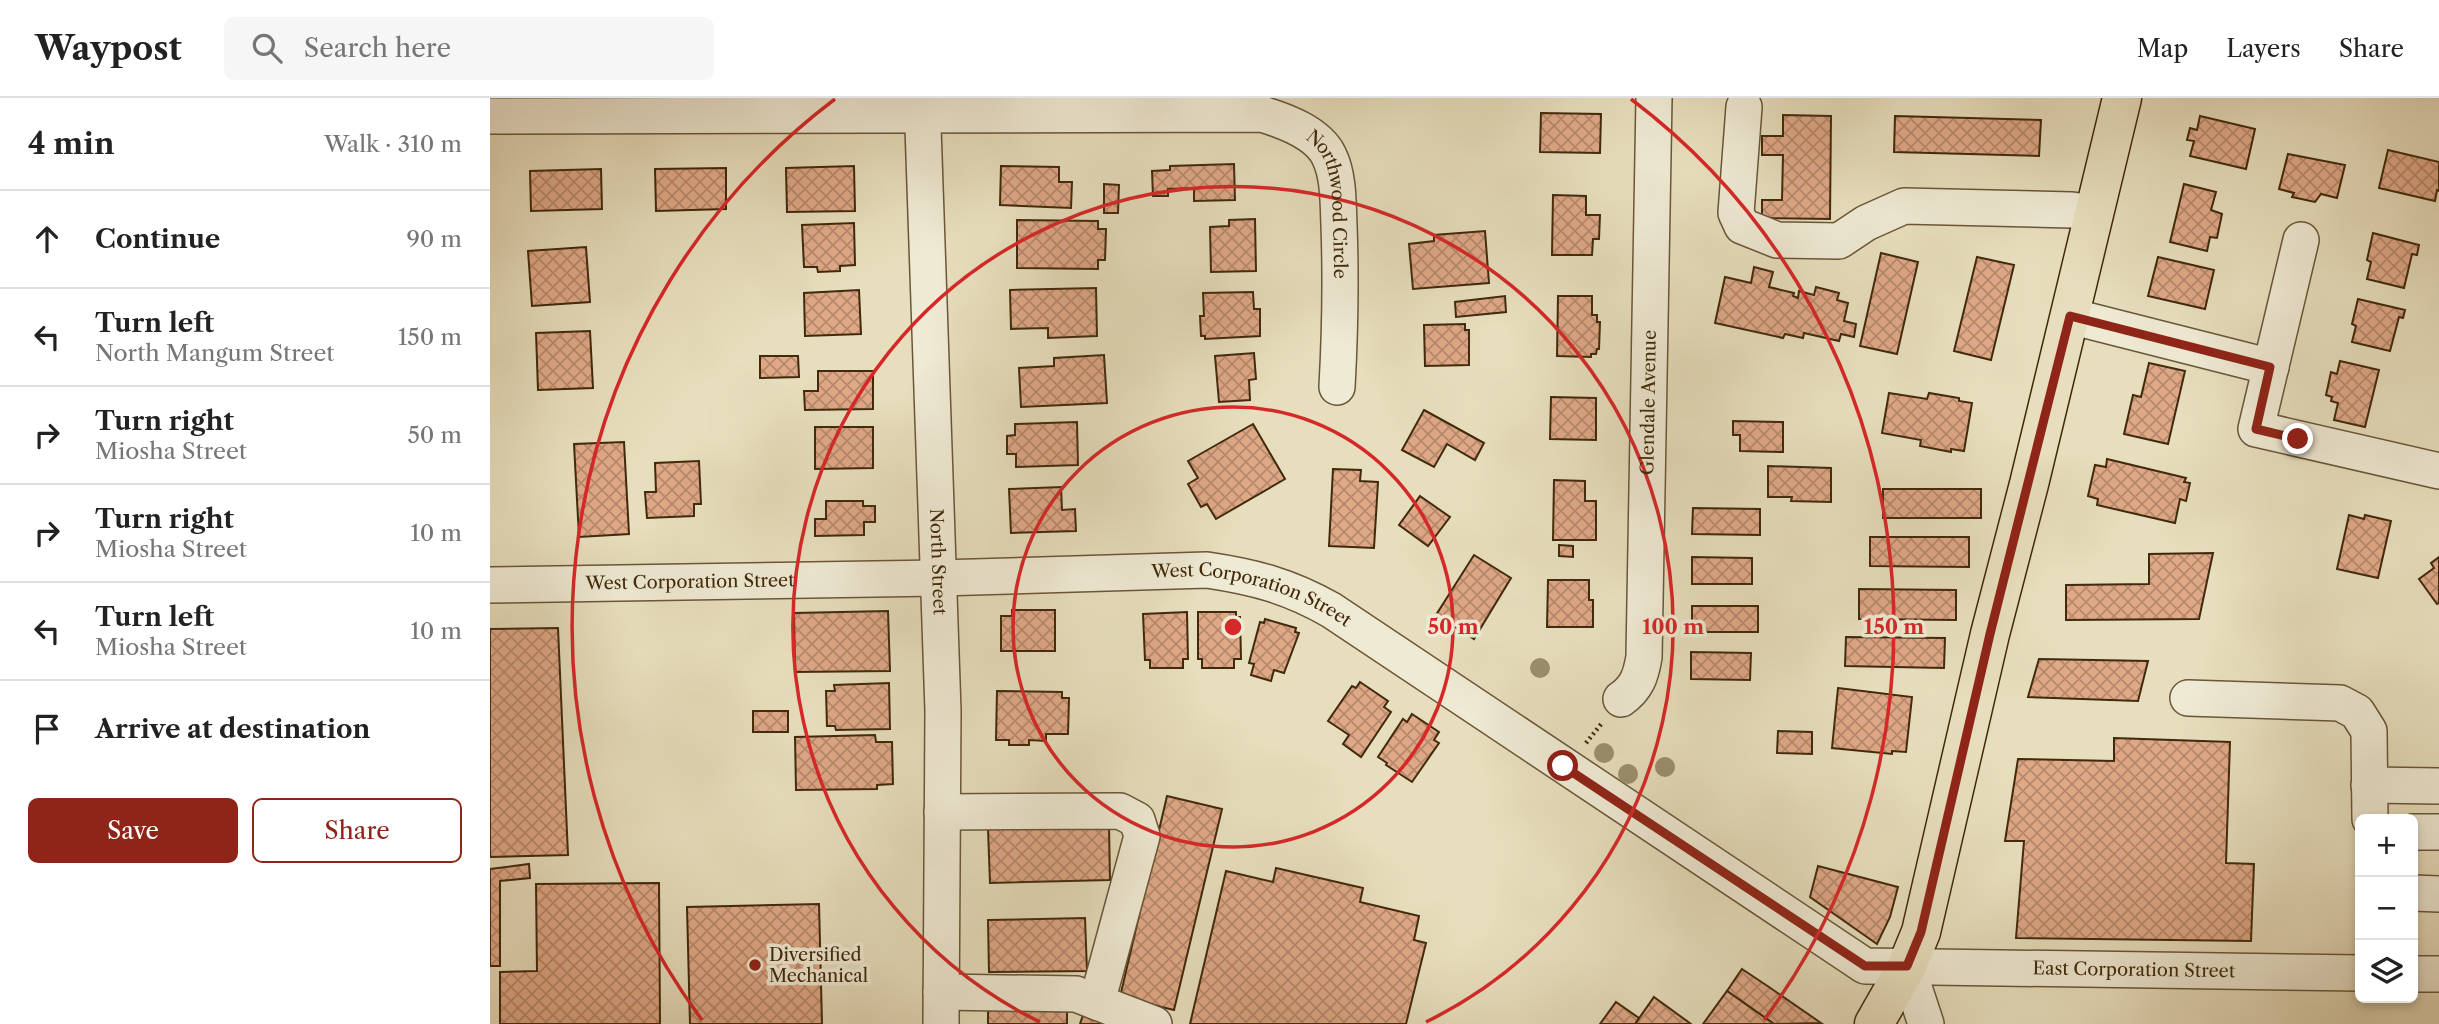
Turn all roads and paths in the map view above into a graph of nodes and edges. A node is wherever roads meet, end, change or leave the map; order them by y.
1 (1654, 98) edge
2 (2122, 98) edge
3 (922, 107) edge
4 (1744, 107) dead end
5 (490, 116) edge
6 (2094, 213) junction
7 (2301, 240) dead end
8 (2070, 316) junction
9 (2270, 367) junction
10 (1338, 387) dead end
11 (2439, 471) edge
12 (939, 578) junction
13 (490, 585) edge
14 (2188, 698) dead end
15 (1621, 699) joint
16 (1563, 766) junction
17 (2369, 785) junction
18 (2439, 786) edge
19 (942, 812) junction
20 (2370, 814) edge
21 (2418, 832) edge
22 (2439, 832) edge
23 (2418, 893) edge
24 (2439, 894) edge
25 (1907, 966) junction
26 (2355, 973) edge
27 (2418, 974) edge
28 (2439, 974) edge
29 (1097, 1002) junction
30 (941, 1008) edge
31 (1154, 1024) edge
32 (1874, 1024) edge
33 (1926, 1024) edge

1 - 15 street, Glendale Avenue
2 - 6 main road
3 - 5 street, Northwood Circle
3 - 10 street, Northwood Circle
3 - 12 street, North Street
4 - 6 street
6 - 8 main road
7 - 9 street
8 - 9 street
8 - 25 main road
9 - 11 street
12 - 13 street, West Corporation Street
12 - 16 street, West Corporation Street
12 - 19 street, North Street
14 - 17 street
15 - 16 path
16 - 25 street, West Corporation Street
17 - 18 street
17 - 20 street
19 - 29 street
19 - 30 street, North Street
21 - 22 street
23 - 24 street
25 - 26 street, East Corporation Street
25 - 32 main road
25 - 33 street
27 - 28 street
29 - 30 street
29 - 31 street

